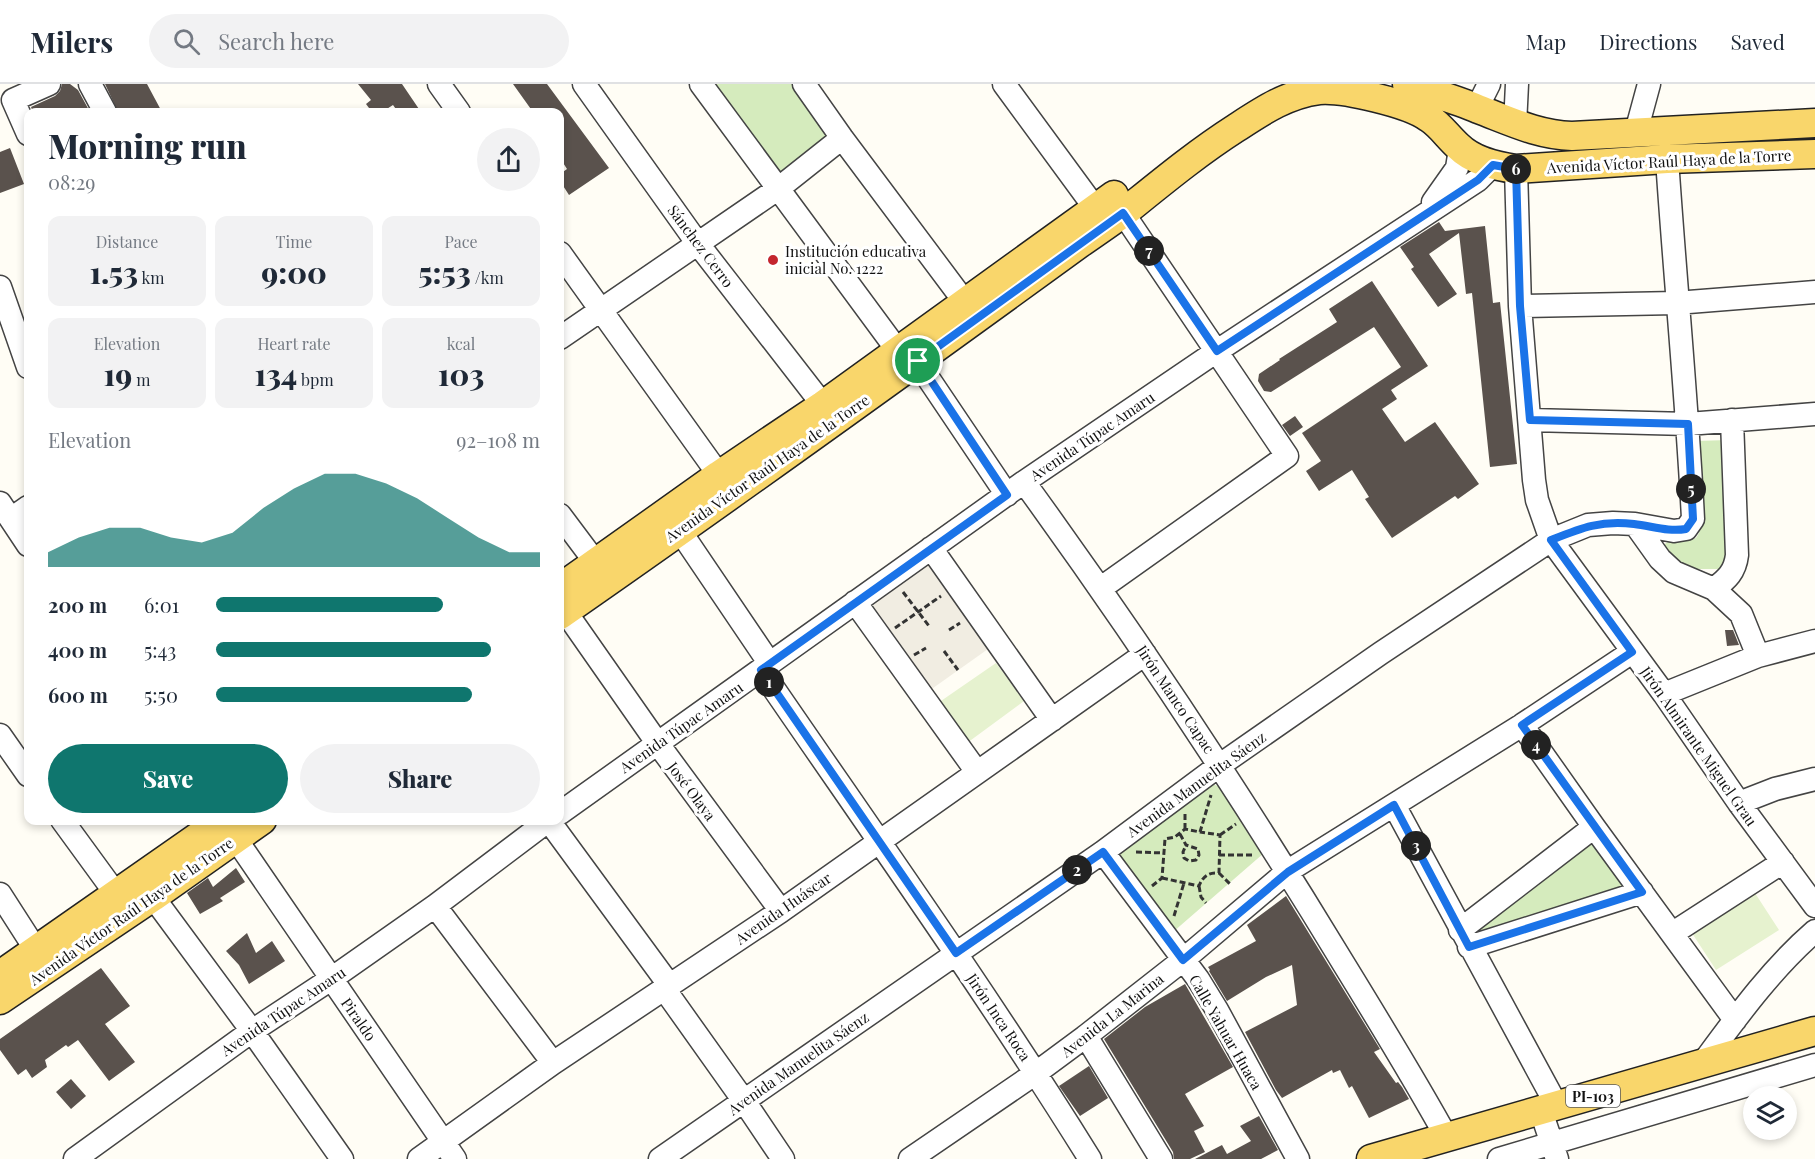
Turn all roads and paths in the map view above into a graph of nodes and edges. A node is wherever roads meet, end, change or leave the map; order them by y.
1 (49, 84) edge
2 (90, 84) edge
3 (439, 84) edge
4 (584, 84) edge
5 (701, 84) edge
6 (804, 84) edge
7 (1276, 84) edge
8 (1407, 84) edge
9 (1517, 84) edge
10 (1649, 84) edge
11 (1006, 85) edge
12 (1478, 92) edge
13 (103, 108) edge
14 (456, 108) edge
15 (1815, 123) edge
16 (24, 125) edge
17 (1515, 125) junction
18 (1636, 132) junction
19 (842, 138) junction
20 (1460, 149) junction
21 (1815, 154) edge
22 (1667, 159) junction
23 (1504, 167) junction
24 (779, 188) junction
25 (1095, 208) junction
26 (1123, 213) junction
27 (1426, 213) junction
28 (698, 244) junction
29 (564, 259) edge
30 (0, 287) edge
31 (1815, 292) edge
32 (964, 301) junction
33 (1676, 303) junction
34 (1520, 306) junction
35 (600, 309) junction
36 (564, 335) edge
37 (1217, 351) junction
38 (907, 352) junction
39 (24, 356) edge
40 (823, 405) junction
41 (1815, 414) edge
42 (1530, 420) junction
43 (1732, 420) junction
44 (1688, 424) junction
45 (719, 475) junction
46 (1015, 488) junction
47 (13, 510) edge
48 (564, 520) edge
49 (1635, 524) junction
50 (680, 531) junction
51 (24, 536) edge
52 (1551, 540) junction
53 (931, 548) junction
54 (596, 562) junction
55 (898, 586) dead end
56 (1101, 588) junction
57 (1714, 589) junction
58 (947, 591) dead end
59 (564, 601) edge
60 (855, 602) junction
61 (564, 603) edge
62 (564, 609) edge
63 (918, 612) junction
64 (929, 626) dead end
65 (881, 638) junction
66 (1815, 641) edge
67 (944, 651) dead end
68 (1632, 652) junction
69 (1145, 654) junction
70 (1758, 656) junction
71 (766, 667) junction
72 (958, 670) dead end
73 (1664, 694) junction
74 (1052, 720) junction
75 (1522, 725) junction
76 (2, 743) edge
77 (658, 744) junction
78 (1220, 765) junction
79 (24, 770) edge
80 (977, 772) junction
81 (1815, 779) edge
82 (1212, 794) dead end
83 (1739, 803) junction
84 (1394, 805) junction
85 (1181, 806) dead end
86 (564, 810) edge
87 (1242, 820) dead end
88 (66, 825) edge
89 (544, 825) edge
90 (552, 825) edge
91 (227, 827) edge
92 (1594, 828) junction
93 (1185, 829) junction
94 (1200, 832) junction
95 (1180, 834) junction
96 (1220, 835) junction
97 (878, 842) junction
98 (1186, 845) junction
99 (1130, 851) dead end
100 (1103, 852) junction
101 (1164, 853) junction
102 (1219, 855) junction
103 (1261, 855) dead end
104 (1783, 862) junction
105 (1288, 872) junction
106 (1219, 873) junction
107 (1162, 878) junction
108 (1184, 883) junction
109 (1230, 884) dead end
110 (1199, 886) junction
111 (1145, 892) dead end
112 (1642, 892) junction
113 (0, 894) edge
114 (116, 894) junction
115 (153, 897) junction
116 (1206, 903) dead end
117 (435, 906) junction
118 (1815, 906) edge
119 (781, 911) junction
120 (1174, 916) dead end
121 (1815, 932) edge
122 (1672, 933) junction
123 (1465, 938) junction
124 (36, 950) junction
125 (956, 953) junction
126 (1183, 960) junction
127 (0, 975) edge
128 (331, 978) junction
129 (667, 988) junction
130 (0, 1000) edge
131 (1735, 1020) junction
132 (252, 1031) junction
133 (1815, 1032) edge
134 (1086, 1036) junction
135 (553, 1064) junction
136 (1702, 1064) junction
137 (1815, 1065) edge
138 (1036, 1073) junction
139 (744, 1101) junction
140 (1549, 1108) junction
141 (1447, 1138) junction
142 (449, 1150) edge
143 (1554, 1151) edge
144 (75, 1159) edge
145 (342, 1159) edge
146 (419, 1159) edge
147 (660, 1159) edge
148 (783, 1159) edge
149 (910, 1159) edge
150 (1090, 1159) edge
151 (1161, 1159) edge
152 (1298, 1159) edge
153 (1371, 1159) edge
154 (1498, 1159) edge

1 - 16 street
2 - 13 street
3 - 14 street
4 - 28 street, Sánchez Cerro
5 - 24 street, Jirón Manco Capac
6 - 19 street
7 - 25 main road, Avenida Víctor Raúl Haya de la Torre
8 - 12 main road, Avenida Víctor Raúl Haya de la Torre
9 - 17 street
10 - 18 street
11 - 25 street
12 - 17 main road, Avenida Víctor Raúl Haya de la Torre
12 - 20 main road
15 - 18 main road, Avenida Víctor Raúl Haya de la Torre
17 - 18 main road, Avenida Víctor Raúl Haya de la Torre
17 - 23 main road
19 - 24 street
19 - 32 street
20 - 23 main road, Avenida Víctor Raúl Haya de la Torre
20 - 26 main road, Avenida Víctor Raúl Haya de la Torre
20 - 27 street, Avenida Túpac Amaru
21 - 22 main road, Avenida Víctor Raúl Haya de la Torre
22 - 23 main road, Avenida Víctor Raúl Haya de la Torre
22 - 33 street
23 - 27 street, Avenida Túpac Amaru
23 - 34 street, Jirón Almirante Miguel Grau
24 - 28 street
24 - 38 street, Jirón Manco Capac
25 - 32 main road, Avenida Víctor Raúl Haya de la Torre
26 - 37 street
26 - 38 main road, Avenida Víctor Raúl Haya de la Torre
27 - 37 street, Avenida Túpac Amaru
28 - 35 street
28 - 40 street, Sánchez Cerro
29 - 35 street
30 - 39 street
31 - 33 street
32 - 38 main road, Avenida Víctor Raúl Haya de la Torre
33 - 34 street
33 - 44 street
34 - 42 street, Jirón Almirante Miguel Grau
35 - 36 street
35 - 45 street
37 - 46 street, Avenida Túpac Amaru
37 - 56 street
38 - 40 main road, Avenida Víctor Raúl Haya de la Torre
38 - 46 street, Jirón Manco Capac
38 - 50 main road, Avenida Víctor Raúl Haya de la Torre
40 - 45 main road, Avenida Víctor Raúl Haya de la Torre
41 - 43 street
42 - 44 street
42 - 52 street, Jirón Almirante Miguel Grau
43 - 44 street
43 - 57 street
44 - 49 street, Avenida Manuelita Sáenz
45 - 54 main road, Avenida Víctor Raúl Haya de la Torre
46 - 53 street, Avenida Túpac Amaru
46 - 56 street, Jirón Manco Capac
47 - 51 street
48 - 54 street
49 - 52 street, Avenida Manuelita Sáenz
49 - 57 street
50 - 61 main road, Avenida Víctor Raúl Haya de la Torre
50 - 71 street, Jirón Inca Roca
52 - 68 street, Jirón Almirante Miguel Grau
52 - 78 street, Avenida Manuelita Sáenz
53 - 60 street, Avenida Túpac Amaru
53 - 74 street
54 - 59 main road, Avenida Víctor Raúl Haya de la Torre
55 - 63 path
56 - 69 street, Jirón Manco Capac
57 - 70 street
58 - 63 path
60 - 65 street
60 - 71 street, Avenida Túpac Amaru
62 - 77 street, José Olaya
63 - 64 path
63 - 65 path
65 - 80 street
66 - 70 street
67 - 72 path
68 - 73 street, Jirón Almirante Miguel Grau
68 - 75 street, Avenida La Marina
69 - 74 street, Avenida Huáscar
69 - 78 street, Jirón Manco Capac
70 - 73 street
71 - 77 street, Avenida Túpac Amaru
71 - 97 street, Jirón Inca Roca
73 - 83 street, Jirón Almirante Miguel Grau
74 - 80 street, Avenida Huáscar
75 - 84 street, Avenida La Marina
75 - 92 street
76 - 79 street
77 - 86 street, Avenida Túpac Amaru
77 - 119 street, José Olaya
78 - 100 street, Avenida Manuelita Sáenz
78 - 105 street, Jirón Manco Capac
80 - 97 street, Avenida Huáscar
81 - 83 street
82 - 94 path
83 - 104 street, Jirón Almirante Miguel Grau
84 - 105 street, Avenida La Marina
84 - 123 street
85 - 93 path
87 - 96 path
88 - 114 street
89 - 117 street, Avenida Túpac Amaru
90 - 129 street
91 - 114 main road, Avenida Víctor Raúl Haya de la Torre
91 - 115 main road, Avenida Víctor Raúl Haya de la Torre
91 - 128 street, Piraldo
92 - 112 street
92 - 123 street
93 - 94 path
93 - 95 path
94 - 96 path
95 - 98 path
95 - 101 path
96 - 102 path
97 - 119 street, Avenida Huáscar
97 - 125 street, Jirón Inca Roca
98 - 98 path
99 - 101 path
100 - 125 street, Avenida Manuelita Sáenz
100 - 126 street, Calle Yahuar Huaca
101 - 107 path
102 - 103 path
102 - 106 path
104 - 118 street, Jirón Almirante Miguel Grau
104 - 122 street
105 - 126 street, Avenida La Marina
105 - 141 street, Jirón Manco Capac
106 - 109 path
106 - 110 path
107 - 108 path
107 - 111 path
108 - 110 path
108 - 120 path
110 - 116 path
112 - 122 street
112 - 123 street
113 - 124 street
114 - 124 main road, Avenida Víctor Raúl Haya de la Torre
115 - 130 main road, Avenida Víctor Raúl Haya de la Torre
115 - 132 street
117 - 128 street, Avenida Túpac Amaru
117 - 135 street
119 - 129 street, Avenida Huáscar
121 - 131 street
122 - 131 street
123 - 140 street
124 - 127 main road, Avenida Víctor Raúl Haya de la Torre
125 - 138 street, Jirón Inca Roca
125 - 139 street, Avenida Manuelita Sáenz
126 - 134 street, Avenida La Marina
126 - 152 street, Calle Yahuar Huaca
128 - 132 street, Avenida Túpac Amaru
128 - 142 street, Piraldo
129 - 135 street, Avenida Huáscar
129 - 139 street
131 - 136 street
132 - 144 street, Avenida Túpac Amaru
132 - 145 street
133 - 136 main road, PI-103
134 - 138 street, Avenida La Marina
134 - 151 street
135 - 142 street, Avenida Huáscar
136 - 140 main road, PI-103
137 - 143 street
138 - 149 street, Avenida La Marina
138 - 150 street, Jirón Inca Roca
139 - 147 street, Avenida Manuelita Sáenz
139 - 148 street
140 - 141 main road, PI-103
140 - 143 street
141 - 153 main road, PI-103
142 - 146 street, Avenida Huáscar
143 - 154 street

